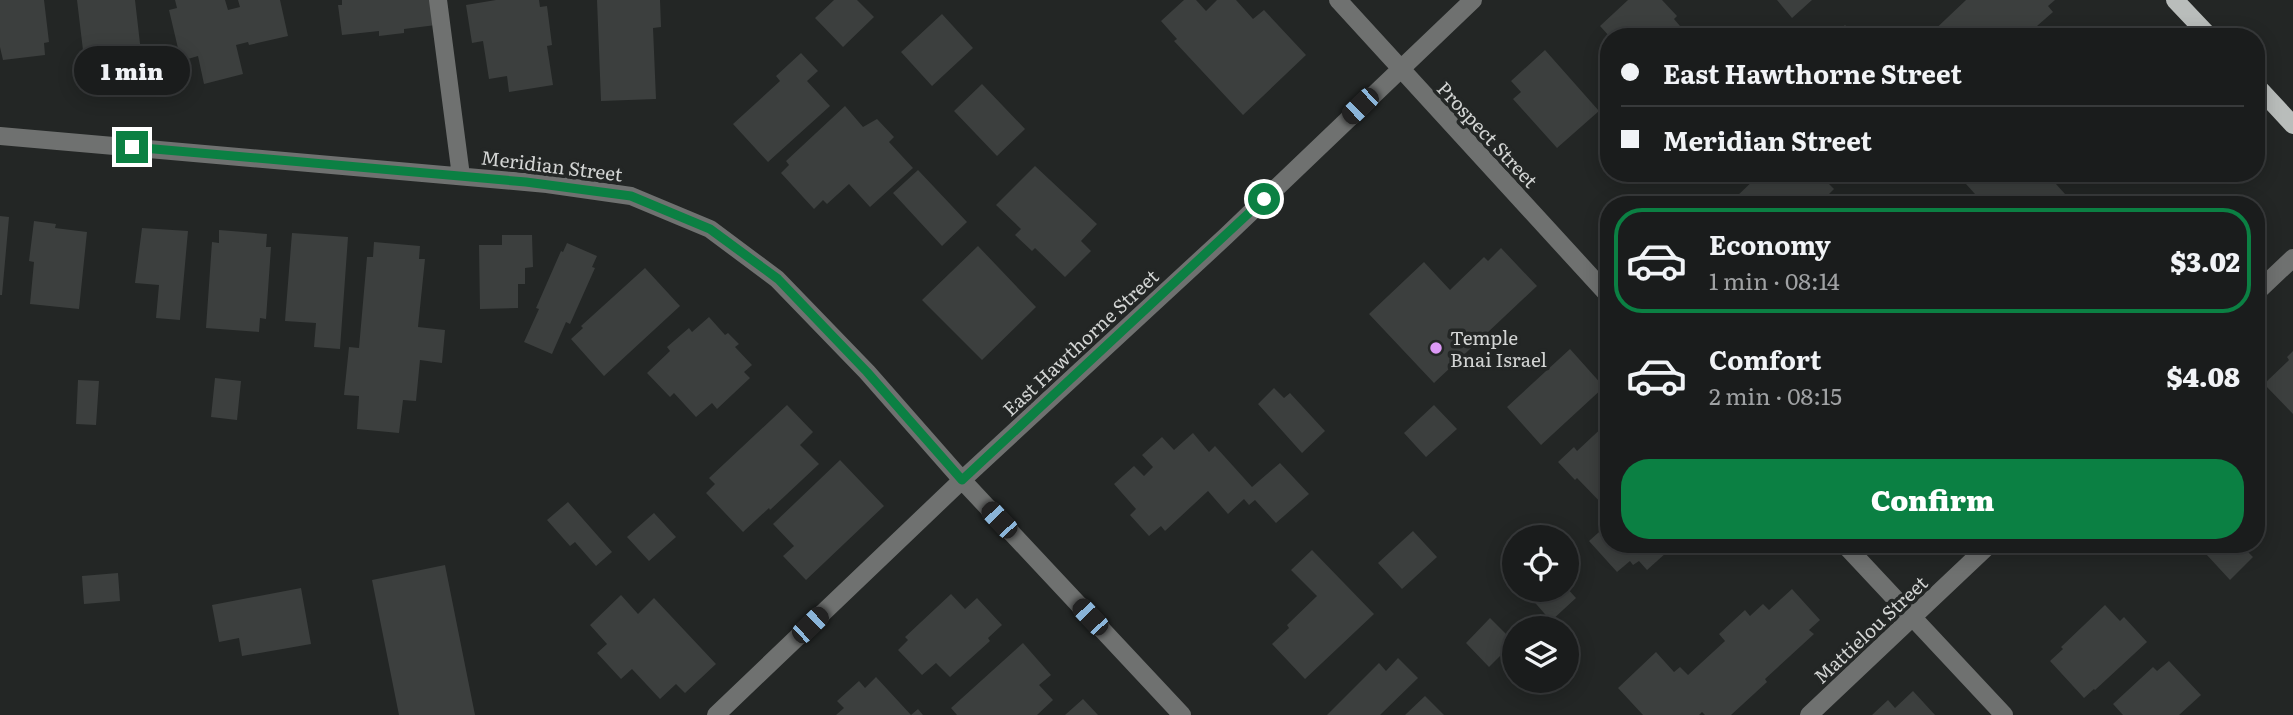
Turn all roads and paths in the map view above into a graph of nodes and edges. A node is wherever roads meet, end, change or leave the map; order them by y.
1 (438, 0) edge
2 (1338, 0) edge
3 (1473, 0) edge
4 (2175, 0) edge
5 (2201, 28) edge
6 (1399, 69) junction
7 (2265, 95) edge
8 (2293, 125) edge
9 (0, 136) edge
10 (461, 176) junction
11 (2293, 258) edge
12 (2265, 284) edge
13 (1600, 286) edge
14 (962, 480) junction
15 (1853, 553) edge
16 (1980, 553) edge
17 (1913, 616) junction
18 (716, 715) edge
19 (1182, 715) edge
20 (1809, 715) edge
21 (2004, 715) edge

1 - 10 street
2 - 6 street, Prospect Street
3 - 6 street, East Hawthorne Street
4 - 5 main road
6 - 13 street, Prospect Street
6 - 14 street, East Hawthorne Street
7 - 8 main road
9 - 10 street, Meridian Street
10 - 14 street, Meridian Street
11 - 12 street
14 - 18 street, East Hawthorne Street
14 - 19 street, Meridian Street
15 - 17 street
16 - 17 street, Mattielou Street
17 - 20 street, Mattielou Street
17 - 21 street

